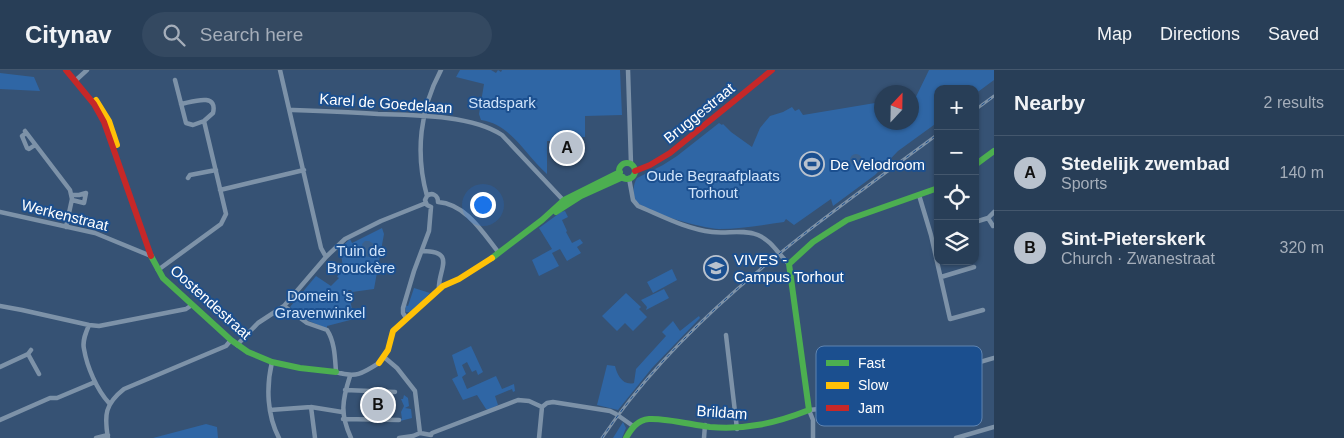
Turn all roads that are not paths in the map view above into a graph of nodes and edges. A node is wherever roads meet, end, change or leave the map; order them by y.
1 (66, 70) edge
2 (72, 70) edge
3 (87, 70) edge
4 (280, 70) edge
5 (442, 70) edge
6 (628, 70) edge
7 (772, 70) edge
8 (77, 79) junction
9 (175, 80) dead end
10 (181, 104) junction
11 (290, 110) junction
12 (423, 115) junction
13 (204, 121) junction
14 (35, 145) junction
15 (994, 151) edge
16 (979, 162) edge
17 (633, 167) junction
18 (216, 170) junction
19 (304, 170) junction
20 (624, 176) junction
21 (188, 178) dead end
22 (934, 189) edge
23 (220, 190) junction
24 (919, 195) junction
25 (427, 196) junction
26 (438, 202) junction
27 (565, 202) junction
28 (426, 203) junction
29 (431, 207) junction
30 (0, 212) edge
31 (994, 212) edge
32 (988, 218) junction
33 (979, 221) edge
34 (993, 226) edge
35 (66, 227) junction
36 (934, 234) edge
37 (931, 235) junction
38 (422, 251) junction
39 (499, 253) junction
40 (151, 256) junction
41 (326, 257) junction
42 (789, 264) junction
43 (974, 267) dead end
44 (158, 270) junction
45 (942, 277) junction
46 (439, 290) junction
47 (192, 304) junction
48 (0, 306) edge
49 (284, 306) junction
50 (983, 310) dead end
51 (406, 318) junction
52 (89, 325) junction
53 (726, 334) dead end
54 (231, 340) junction
55 (237, 345) junction
56 (384, 357) junction
57 (272, 362) junction
58 (379, 363) joint
59 (0, 367) edge
60 (336, 372) junction
61 (39, 374) dead end
62 (350, 376) junction
63 (95, 382) junction
64 (346, 390) junction
65 (395, 392) dead end
66 (109, 404) junction
67 (311, 407) junction
68 (542, 407) junction
69 (816, 409) edge
70 (270, 410) junction
71 (809, 410) junction
72 (342, 412) junction
73 (343, 419) junction
74 (0, 420) edge
75 (399, 420) dead end
76 (633, 426) junction
77 (705, 426) junction
78 (994, 427) edge
79 (737, 429) junction
80 (420, 433) junction
81 (108, 437) edge
82 (431, 437) edge
83 (96, 438) edge
84 (280, 438) edge
85 (316, 438) edge
86 (351, 438) edge
87 (399, 438) edge
88 (538, 438) edge
89 (626, 438) edge
90 (704, 438) edge
91 (813, 438) edge
92 (956, 438) edge

1 - 8 street, Oostendestraat
2 - 8 street, Oostendestraat
3 - 8 street
4 - 11 street
5 - 12 street
6 - 17 street
7 - 17 street, Bruggestraat
8 - 40 street, Oostendestraat
9 - 10 street
10 - 13 street
10 - 13 street
11 - 12 street, Karel de Goedelaan
11 - 19 street
12 - 25 street
12 - 27 street, Karel de Goedelaan
13 - 18 street
14 - 14 street
14 - 35 street
15 - 16 street
17 - 20 street
17 - 20 street
18 - 21 street
18 - 23 street
19 - 23 street
19 - 41 street
20 - 27 street
20 - 42 street
22 - 24 street
23 - 44 street
24 - 37 street
24 - 42 street
25 - 26 street
25 - 28 street
26 - 29 street
26 - 39 street
27 - 39 street
28 - 29 street
28 - 41 street
29 - 38 street
30 - 35 street, Werkenstraat
31 - 32 street
32 - 33 street
32 - 34 street
35 - 40 street, Werkenstraat
36 - 37 street
37 - 45 street
38 - 46 street
38 - 51 street
39 - 46 street
40 - 44 street, Oostendestraat
41 - 49 street
42 - 71 street
43 - 45 street
44 - 47 street, Oostendestraat
45 - 50 street
46 - 51 street
47 - 52 street
47 - 54 street, Oostendestraat
48 - 52 street
49 - 55 street
49 - 60 street
51 - 56 street
52 - 63 street
53 - 79 street
54 - 55 street, Oostendestraat
54 - 66 street
55 - 57 street, Oostendestraat
56 - 58 street
56 - 80 street
57 - 60 street, Oostendestraat
57 - 70 street
58 - 62 street
59 - 61 street
60 - 62 street, Oostendestraat
62 - 64 street
63 - 66 street
63 - 74 street
64 - 65 street
64 - 72 street
66 - 81 street
67 - 70 street
67 - 72 street
67 - 85 street
68 - 76 street
68 - 82 street
68 - 88 street
69 - 71 street
70 - 84 street
71 - 79 street, Brildam
71 - 91 street
72 - 73 street
73 - 75 street
73 - 86 street
76 - 77 street, Brildam
76 - 89 street
77 - 79 street, Brildam
77 - 90 street
78 - 92 street
80 - 82 street
80 - 87 street
81 - 83 street

